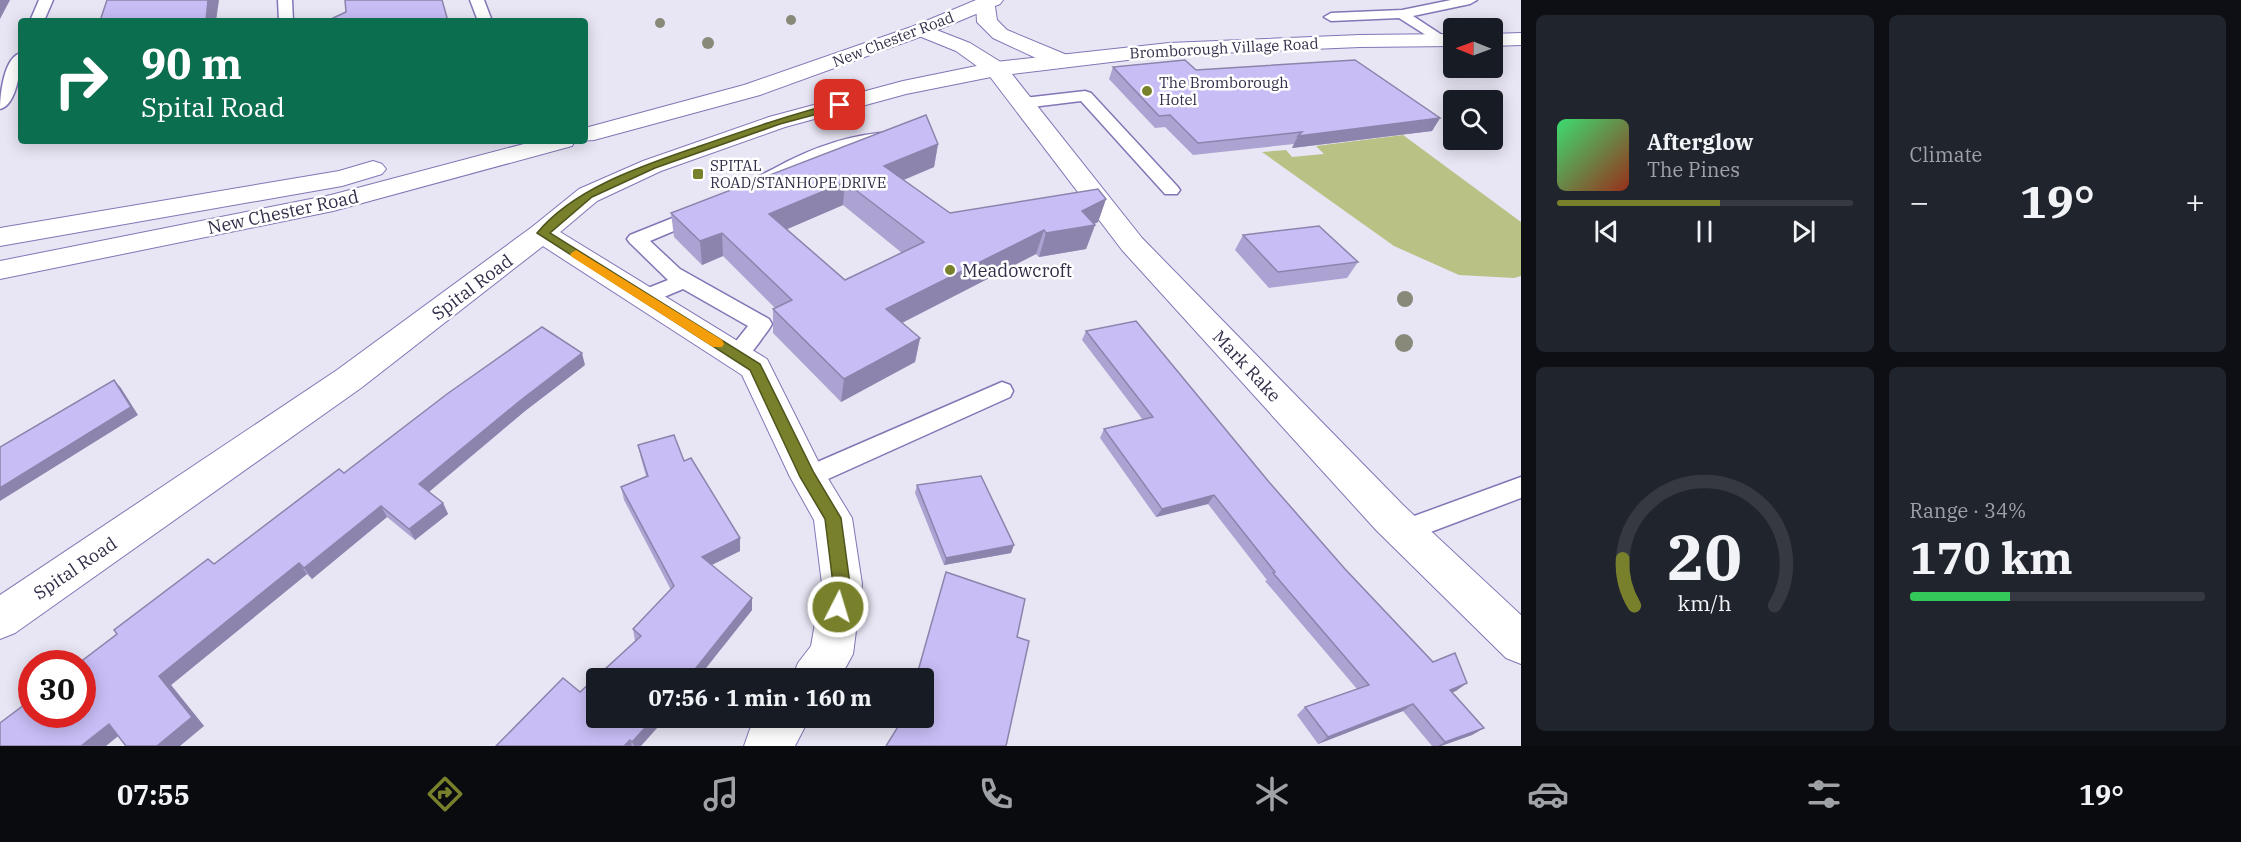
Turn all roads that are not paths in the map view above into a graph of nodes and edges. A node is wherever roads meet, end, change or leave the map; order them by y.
1 (46, 0) edge
2 (285, 0) edge
3 (477, 0) edge
4 (941, 0) edge
5 (1470, 0) edge
6 (989, 1) edge
7 (1402, 14) junction
8 (916, 17) junction
9 (1331, 17) dead end
10 (38, 18) edge
11 (286, 18) edge
12 (484, 18) edge
13 (1443, 38) edge
14 (1521, 39) edge
15 (1443, 40) edge
16 (1503, 40) edge
17 (1059, 60) junction
18 (18, 64) edge
19 (996, 69) junction
20 (747, 70) dead end
21 (0, 104) edge
22 (1023, 104) junction
23 (588, 134) edge
24 (898, 137) edge
25 (469, 144) edge
26 (551, 144) edge
27 (1171, 189) dead end
28 (747, 191) edge
29 (719, 204) edge
30 (542, 233) junction
31 (0, 237) edge
32 (0, 270) edge
33 (685, 280) junction
34 (645, 297) junction
35 (736, 356) junction
36 (1002, 391) dead end
37 (808, 477) junction
38 (1521, 487) edge
39 (1404, 531) junction
40 (0, 619) edge
41 (1521, 644) edge
42 (821, 668) edge
43 (779, 728) edge
44 (767, 746) edge

1 - 10 lane
2 - 11 lane
3 - 12 lane
4 - 8 main road, New Chester Road
5 - 7 lane
6 - 8 main road, New Chester Road
6 - 17 main road
7 - 9 lane
7 - 13 lane
8 - 19 main road, Mark Rake
8 - 20 main road, New Chester Road
8 - 23 main road, New Chester Road
14 - 16 main road
15 - 17 main road, Bromborough Village Road
17 - 19 main road, Bromborough Village Road
18 - 21 lane
19 - 22 main road, Mark Rake
19 - 30 main road, Spital Road
22 - 27 lane
22 - 39 main road, Mark Rake
24 - 28 lane
25 - 31 main road, New Chester Road
26 - 32 main road, New Chester Road
29 - 33 lane
30 - 34 main road
30 - 40 main road, Spital Road
33 - 34 lane
33 - 35 lane
34 - 35 main road
35 - 37 main road
36 - 37 lane
37 - 42 main road
38 - 39 lane
39 - 41 main road, Mark Rake
43 - 44 main road

